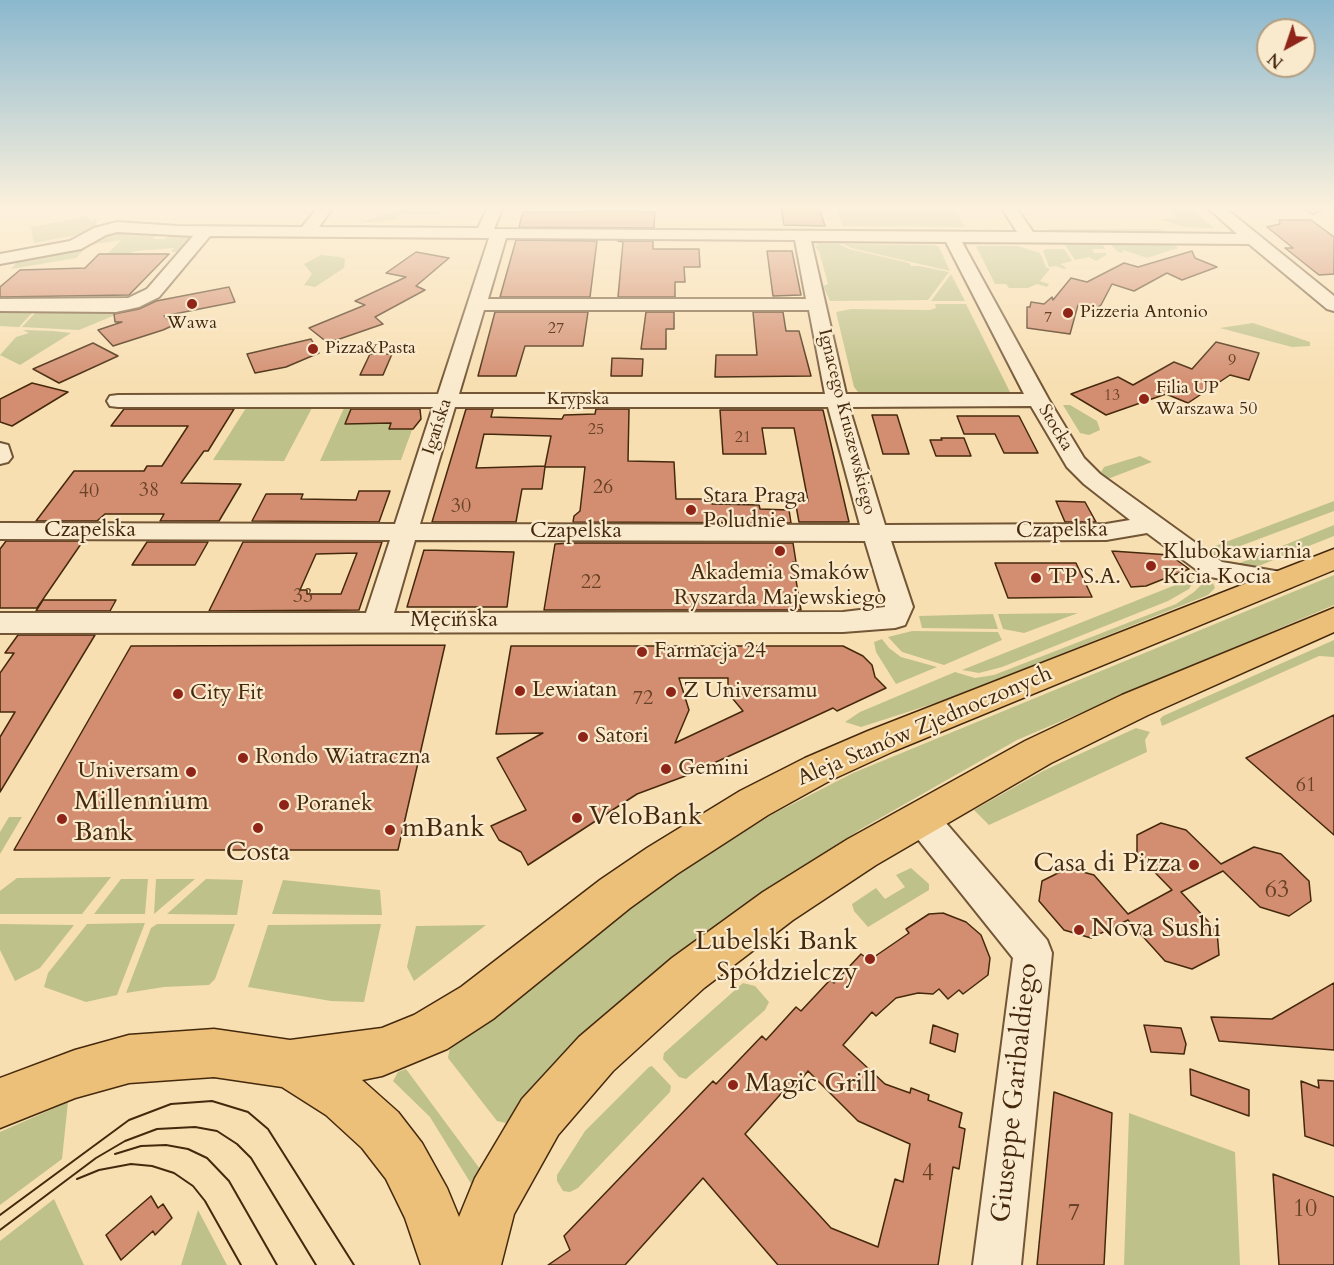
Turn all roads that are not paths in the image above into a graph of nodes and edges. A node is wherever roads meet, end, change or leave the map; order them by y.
1 (176, 266) edge
2 (484, 266) edge
3 (808, 266) edge
4 (967, 266) edge
5 (1286, 266) edge
6 (477, 304) junction
7 (0, 305) edge
8 (816, 305) junction
9 (1334, 305) edge
10 (447, 400) junction
11 (1038, 400) junction
12 (118, 401) dead end
13 (837, 401) junction
14 (1151, 524) junction
15 (0, 531) edge
16 (403, 532) junction
17 (875, 533) junction
18 (1334, 559) edge
19 (1215, 589) junction
20 (900, 607) joint
21 (1334, 620) edge
22 (377, 621) junction
23 (0, 624) edge
24 (921, 818) junction
25 (290, 1064) junction
26 (0, 1103) edge
27 (449, 1265) edge
28 (473, 1265) edge
29 (998, 1265) edge

1 - 7 street
2 - 6 street, Igańska
3 - 8 street, Ignacego Kruszewskiego
4 - 11 street, Stocka
5 - 9 street
6 - 8 street
6 - 10 street, Igańska
8 - 13 street, Ignacego Kruszewskiego
10 - 12 street, Krypska
10 - 13 street, Krypska
10 - 16 street, Igańska
11 - 13 street, Krypska
11 - 14 street, Stocka
13 - 17 street, Ignacego Kruszewskiego
14 - 17 street, Czapelska
14 - 19 street, Stocka
15 - 16 street, Czapelska
16 - 17 street, Czapelska
16 - 22 street, Igańska
17 - 20 street, Ignacego Kruszewskiego
18 - 19 main road, Aleja Stanów Zjednoczonych
19 - 25 main road, Aleja Stanów Zjednoczonych
20 - 22 street, Męcińska
21 - 24 main road
22 - 23 street, Męcińska
24 - 28 main road
24 - 29 street, Giuseppe Garibaldiego
25 - 26 main road
25 - 27 main road

